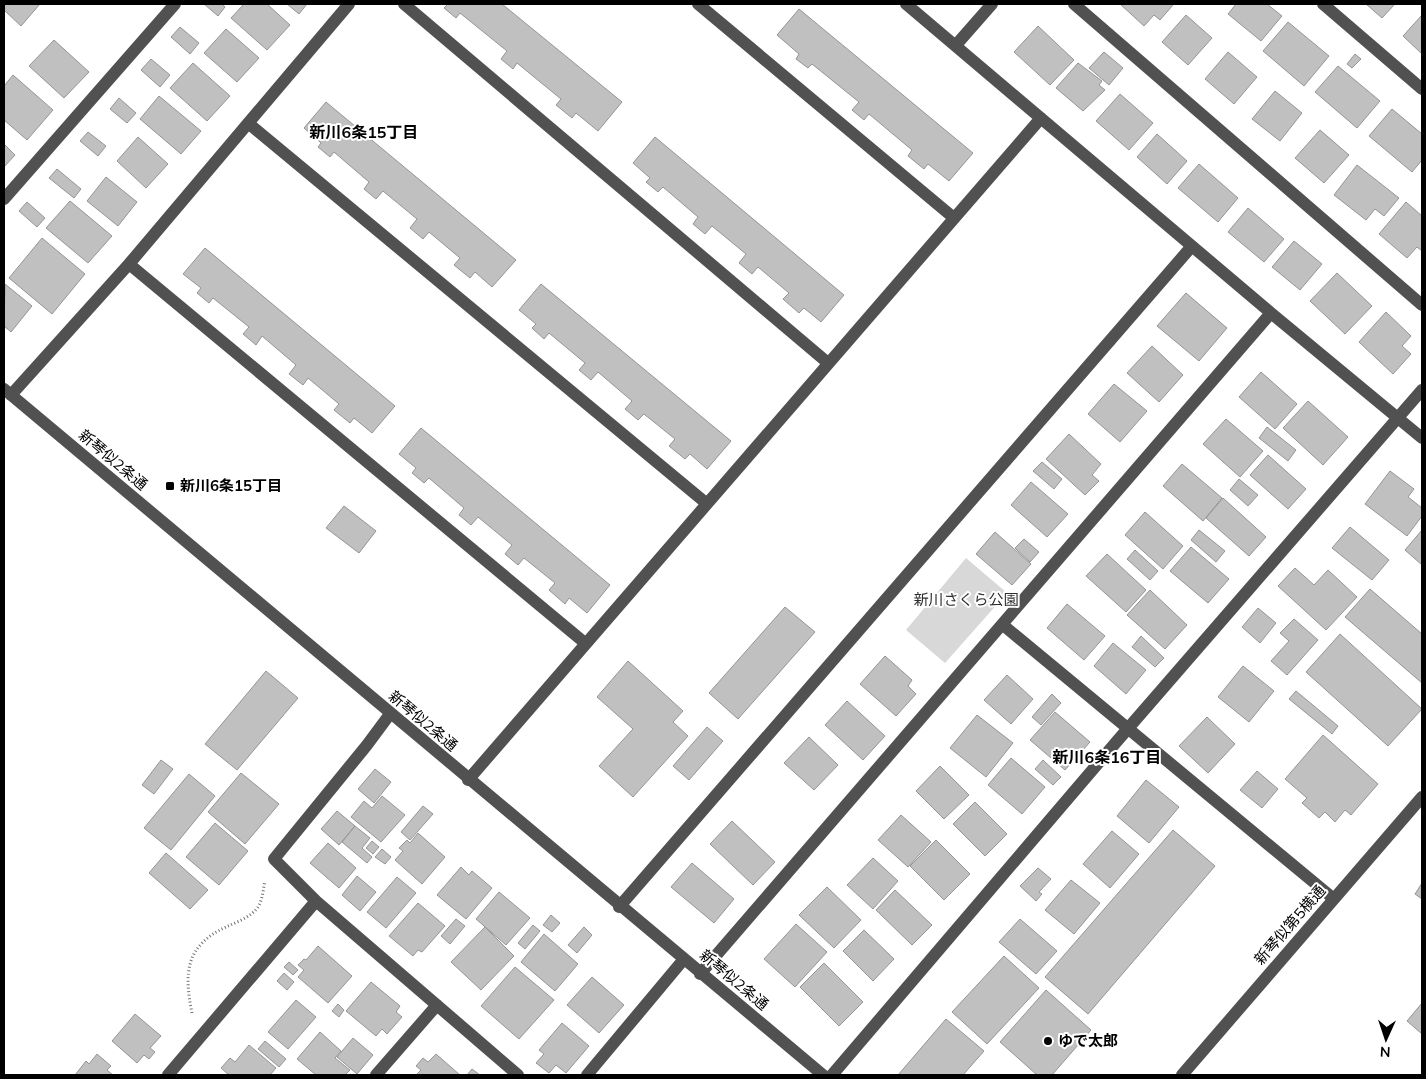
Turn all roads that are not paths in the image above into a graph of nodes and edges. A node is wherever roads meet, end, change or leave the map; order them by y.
1 (175, 4) edge
2 (349, 4) edge
3 (404, 4) edge
4 (698, 4) edge
5 (906, 4) edge
6 (992, 4) edge
7 (1074, 4) edge
8 (1323, 4) edge
9 (956, 45) junction
10 (1422, 90) edge
11 (1041, 118) junction
12 (248, 123) junction
13 (4, 199) edge
14 (954, 218) junction
15 (1192, 246) junction
16 (129, 264) junction
17 (1422, 305) edge
18 (1271, 313) junction
19 (828, 363) junction
20 (1422, 390) edge
21 (7, 392) edge
22 (1397, 417) junction
23 (1422, 438) edge
24 (706, 503) junction
25 (1003, 625) junction
26 (585, 643) junction
27 (390, 714) junction
28 (1129, 728) junction
29 (468, 780) junction
30 (1422, 797) edge
31 (1334, 899) junction
32 (316, 901) junction
33 (619, 907) junction
34 (684, 959) junction
35 (700, 974) junction
36 (437, 1005) junction
37 (168, 1075) edge
38 (376, 1075) edge
39 (518, 1075) edge
40 (587, 1075) edge
41 (823, 1075) edge
42 (832, 1075) edge
43 (1182, 1075) edge

1 - 13 street
2 - 12 street
3 - 19 street
4 - 14 street
5 - 9 street
6 - 9 street
7 - 17 street
8 - 10 street
9 - 11 street
11 - 14 street
11 - 15 street
12 - 16 street
12 - 24 street
14 - 19 street
15 - 18 street
15 - 33 street
16 - 21 street
16 - 26 street
18 - 22 street
18 - 25 street
19 - 24 street
20 - 22 street
21 - 27 street, 新琴似2条通
22 - 23 street
22 - 28 street
24 - 26 street
25 - 28 street
25 - 35 street
26 - 29 street
27 - 29 street, 新琴似2条通
27 - 32 street
28 - 31 street
28 - 42 street
29 - 33 street, 新琴似2条通
30 - 31 street, 新琴似第5横通
31 - 43 street, 新琴似第5横通
32 - 36 street
32 - 37 street
33 - 34 street, 新琴似2条通
34 - 35 street, 新琴似2条通
34 - 40 street
35 - 41 street, 新琴似2条通
36 - 38 street
36 - 39 street

